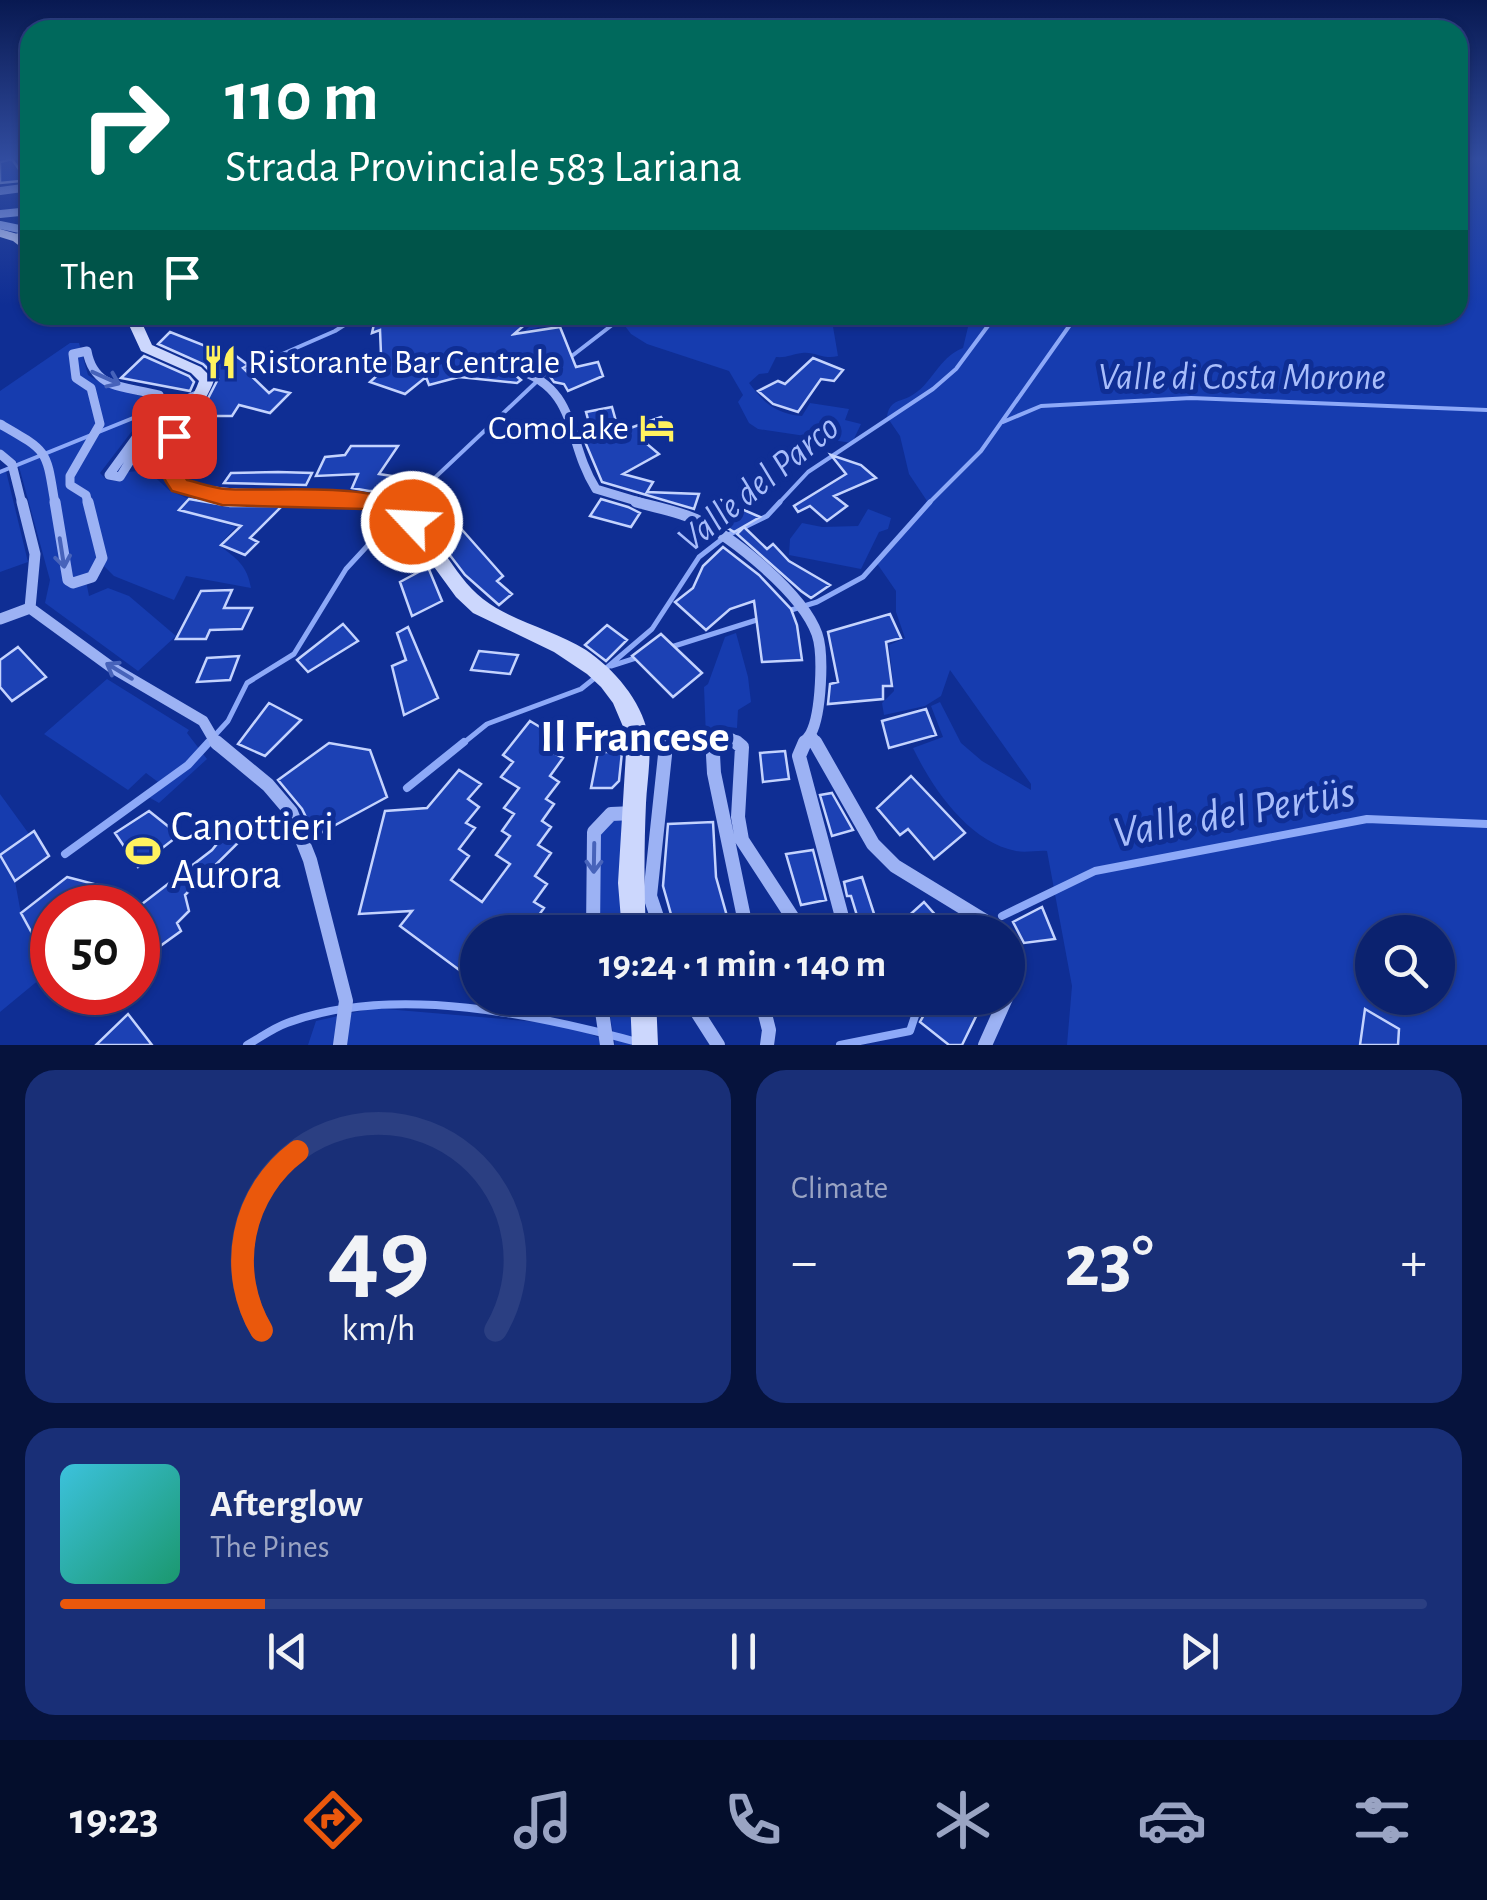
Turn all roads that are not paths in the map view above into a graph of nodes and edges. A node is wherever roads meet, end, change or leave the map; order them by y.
1 (0, 233) edge
2 (20, 236) edge
3 (17, 238) junction
4 (20, 241) edge
5 (136, 325) edge
6 (516, 369) dead end
7 (0, 424) edge
8 (174, 436) junction
9 (0, 454) edge
10 (30, 608) junction
11 (0, 620) edge
12 (811, 735) junction
13 (638, 736) junction
14 (635, 813) junction
15 (593, 915) edge
16 (633, 915) edge
17 (656, 915) edge
18 (743, 915) edge
19 (791, 915) edge
20 (841, 915) edge
21 (980, 915) edge
22 (603, 1015) edge
23 (699, 1015) edge
24 (766, 1015) edge
25 (1003, 1015) edge
26 (340, 1045) edge
27 (607, 1045) edge
28 (718, 1045) edge
29 (766, 1045) edge
30 (985, 1045) edge

1 - 3 main road
2 - 3 street
3 - 4 main road
5 - 8 main road
6 - 12 street
7 -> 8 street
8 - 13 main road
9 - 10 street
10 - 11 street
26 -> 10 street
12 - 20 street
12 - 21 street
13 - 14 main road
13 - 17 street
14 -> 15 street
14 - 16 main road
18 - 19 street
22 - 27 street
23 - 28 street
24 - 29 street
25 - 30 street

